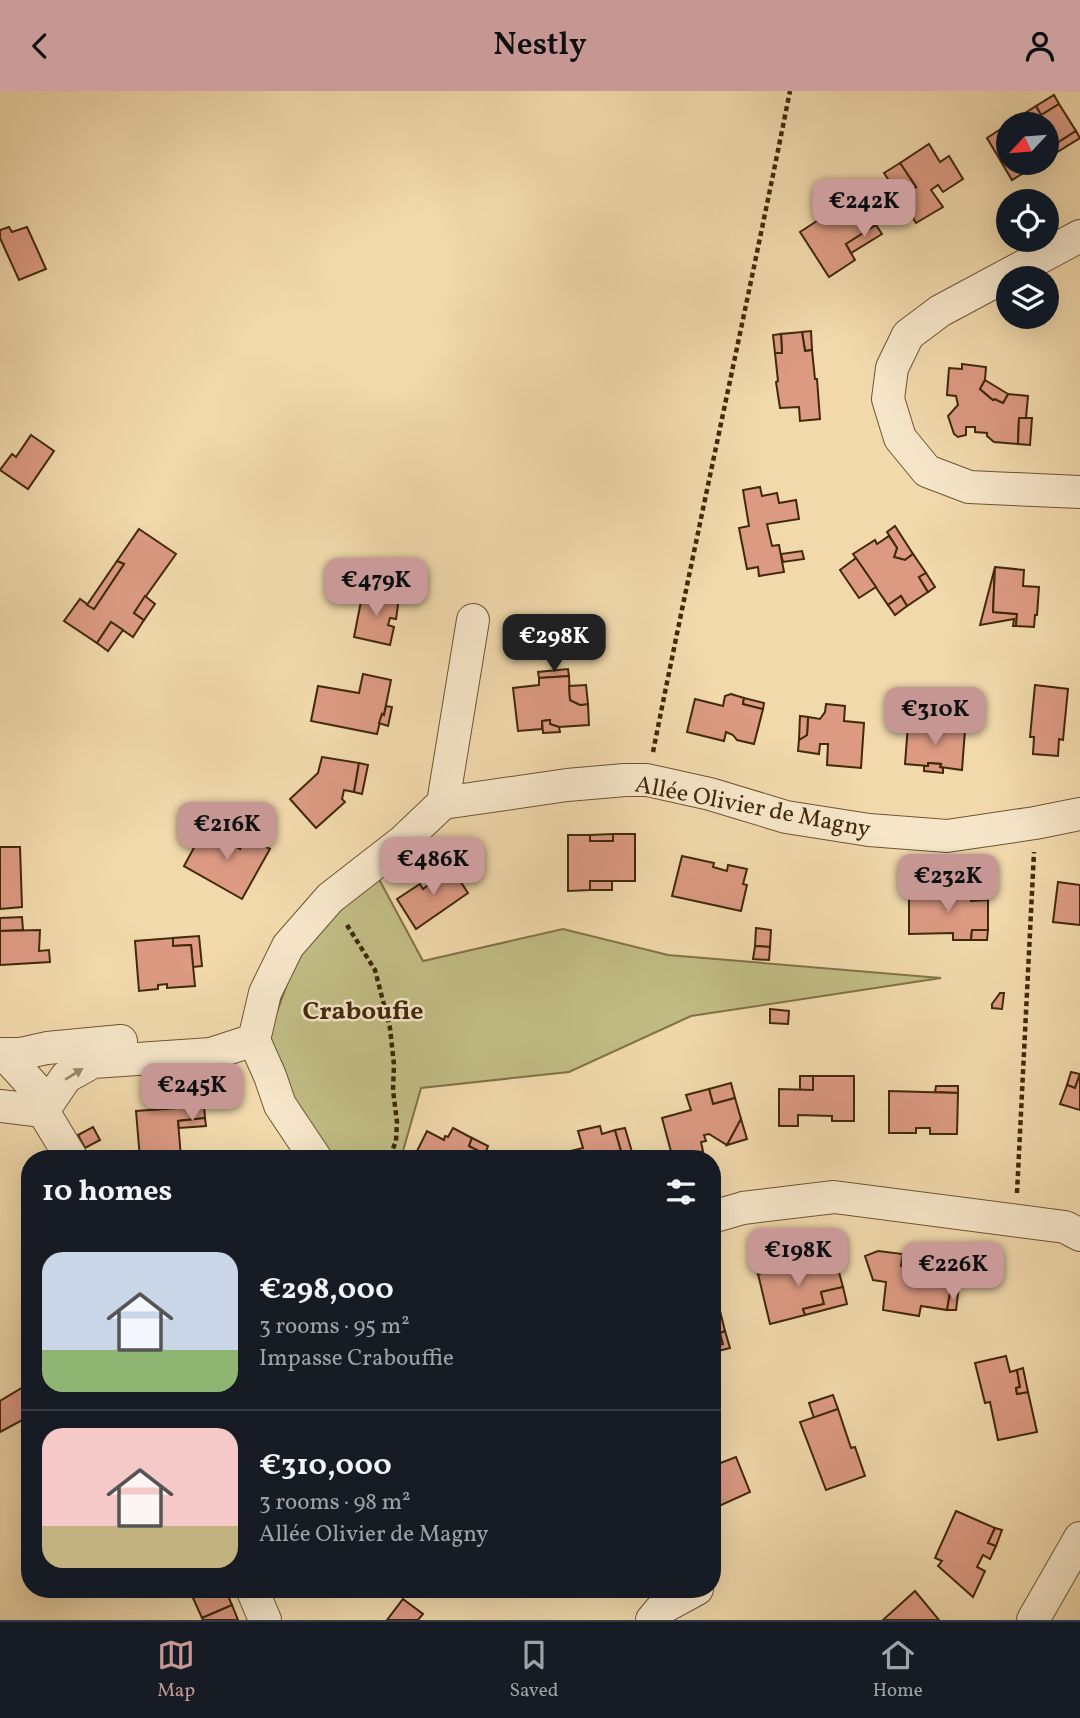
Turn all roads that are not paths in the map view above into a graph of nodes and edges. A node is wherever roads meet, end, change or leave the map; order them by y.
1 (1080, 236) edge
2 (1080, 492) edge
3 (473, 620) dead end
4 (443, 803) junction
5 (1080, 814) edge
6 (254, 1040) junction
7 (3, 1055) edge
8 (0, 1106) edge
9 (44, 1111) junction
10 (67, 1150) edge
11 (310, 1150) edge
12 (721, 1214) edge
13 (1080, 1235) edge
14 (1080, 1538) edge
15 (256, 1598) edge
16 (680, 1598) edge
17 (265, 1620) edge
18 (652, 1620) edge
19 (1033, 1620) edge

1 - 2 street
3 - 4 street
4 - 5 street, Allée Olivier de Magny
4 - 6 street
6 - 7 street
9 -> 6 street
6 - 11 street
7 - 9 street
8 - 9 street
9 - 10 street
12 - 13 street
14 - 19 street
15 - 17 street
16 - 18 street

